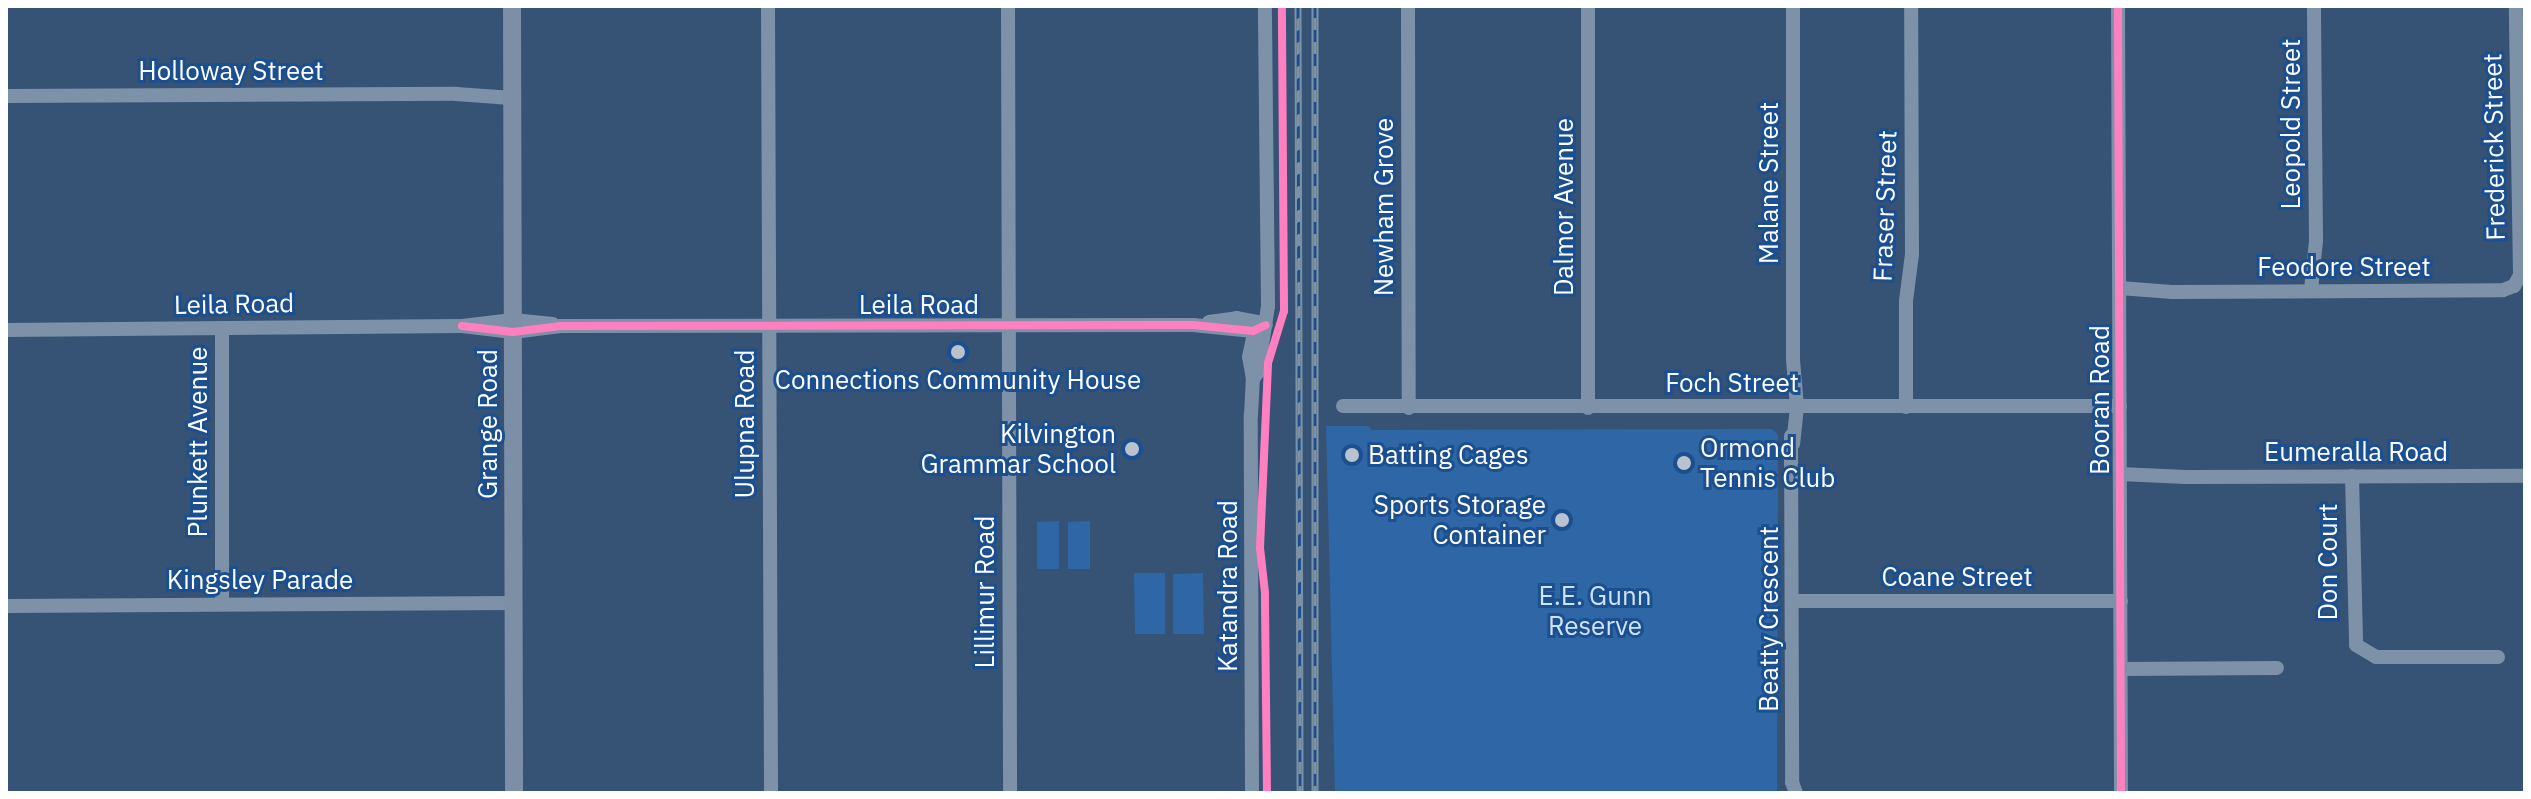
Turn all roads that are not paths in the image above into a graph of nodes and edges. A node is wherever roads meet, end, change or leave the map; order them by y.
1 (512, 6) edge
2 (768, 6) edge
3 (1008, 6) edge
4 (1265, 6) edge
5 (1408, 6) edge
6 (1588, 6) edge
7 (1793, 6) edge
8 (1911, 6) edge
9 (2118, 6) edge
10 (2314, 6) edge
11 (2516, 6) edge
12 (512, 93) junction
13 (6, 96) edge
14 (2514, 286) joint
15 (2316, 290) junction
16 (2120, 293) junction
17 (768, 325) junction
18 (1008, 325) junction
19 (1259, 325) junction
20 (513, 326) junction
21 (222, 328) junction
22 (6, 330) edge
23 (1343, 406) dead end
24 (2120, 406) junction
25 (1793, 407) junction
26 (1906, 407) junction
27 (1409, 408) junction
28 (1588, 408) junction
29 (2352, 476) junction
30 (2525, 476) edge
31 (2120, 478) junction
32 (1793, 601) junction
33 (2121, 601) junction
34 (514, 603) junction
35 (222, 604) junction
36 (6, 606) edge
37 (2498, 657) dead end
38 (2277, 668) dead end
39 (2121, 669) junction
40 (514, 793) edge
41 (771, 793) edge
42 (1010, 793) edge
43 (1252, 793) edge
44 (1796, 793) edge
45 (2121, 793) edge

1 - 12 main road, Grange Road
2 - 17 street, Ulupna Road
3 - 18 street, Lillimur Road
4 - 19 street, Katandra Road
5 - 27 street, Newham Grove
6 - 28 street, Dalmor Avenue
7 - 25 street, Malane Street
8 - 26 street, Fraser Street
9 - 16 street, Booran Road
10 - 15 street, Leopold Street
11 - 14 street, Frederick Street
12 - 13 street, Holloway Street
12 - 20 main road, Grange Road
14 - 15 street, Feodore Street
15 - 16 street, Feodore Street
16 - 24 street, Booran Road
17 - 18 street, Leila Road
17 - 20 street, Leila Road
17 - 41 street, Ulupna Road
18 - 19 street, Leila Road
18 - 42 street, Lillimur Road
19 - 43 street, Katandra Road
20 - 21 street, Leila Road
20 - 34 main road, Grange Road
21 - 22 street, Leila Road
21 - 35 street, Plunkett Avenue
23 - 27 street, Foch Street
24 - 26 street, Foch Street
24 - 31 street, Booran Road
25 - 26 street, Foch Street
25 - 28 street, Foch Street
25 - 32 street, Beatty Crescent
27 - 28 street, Foch Street
29 - 30 street, Eumeralla Road
29 - 31 street, Eumeralla Road
29 - 37 street, Don Court
31 - 33 street, Booran Road
32 - 33 street, Coane Street
32 - 44 street, Beatty Crescent
33 - 39 street, Booran Road
34 - 35 street, Kingsley Parade
34 - 40 main road, Grange Road
35 - 36 street, Kingsley Parade
38 - 39 street
39 - 45 street, Booran Road

